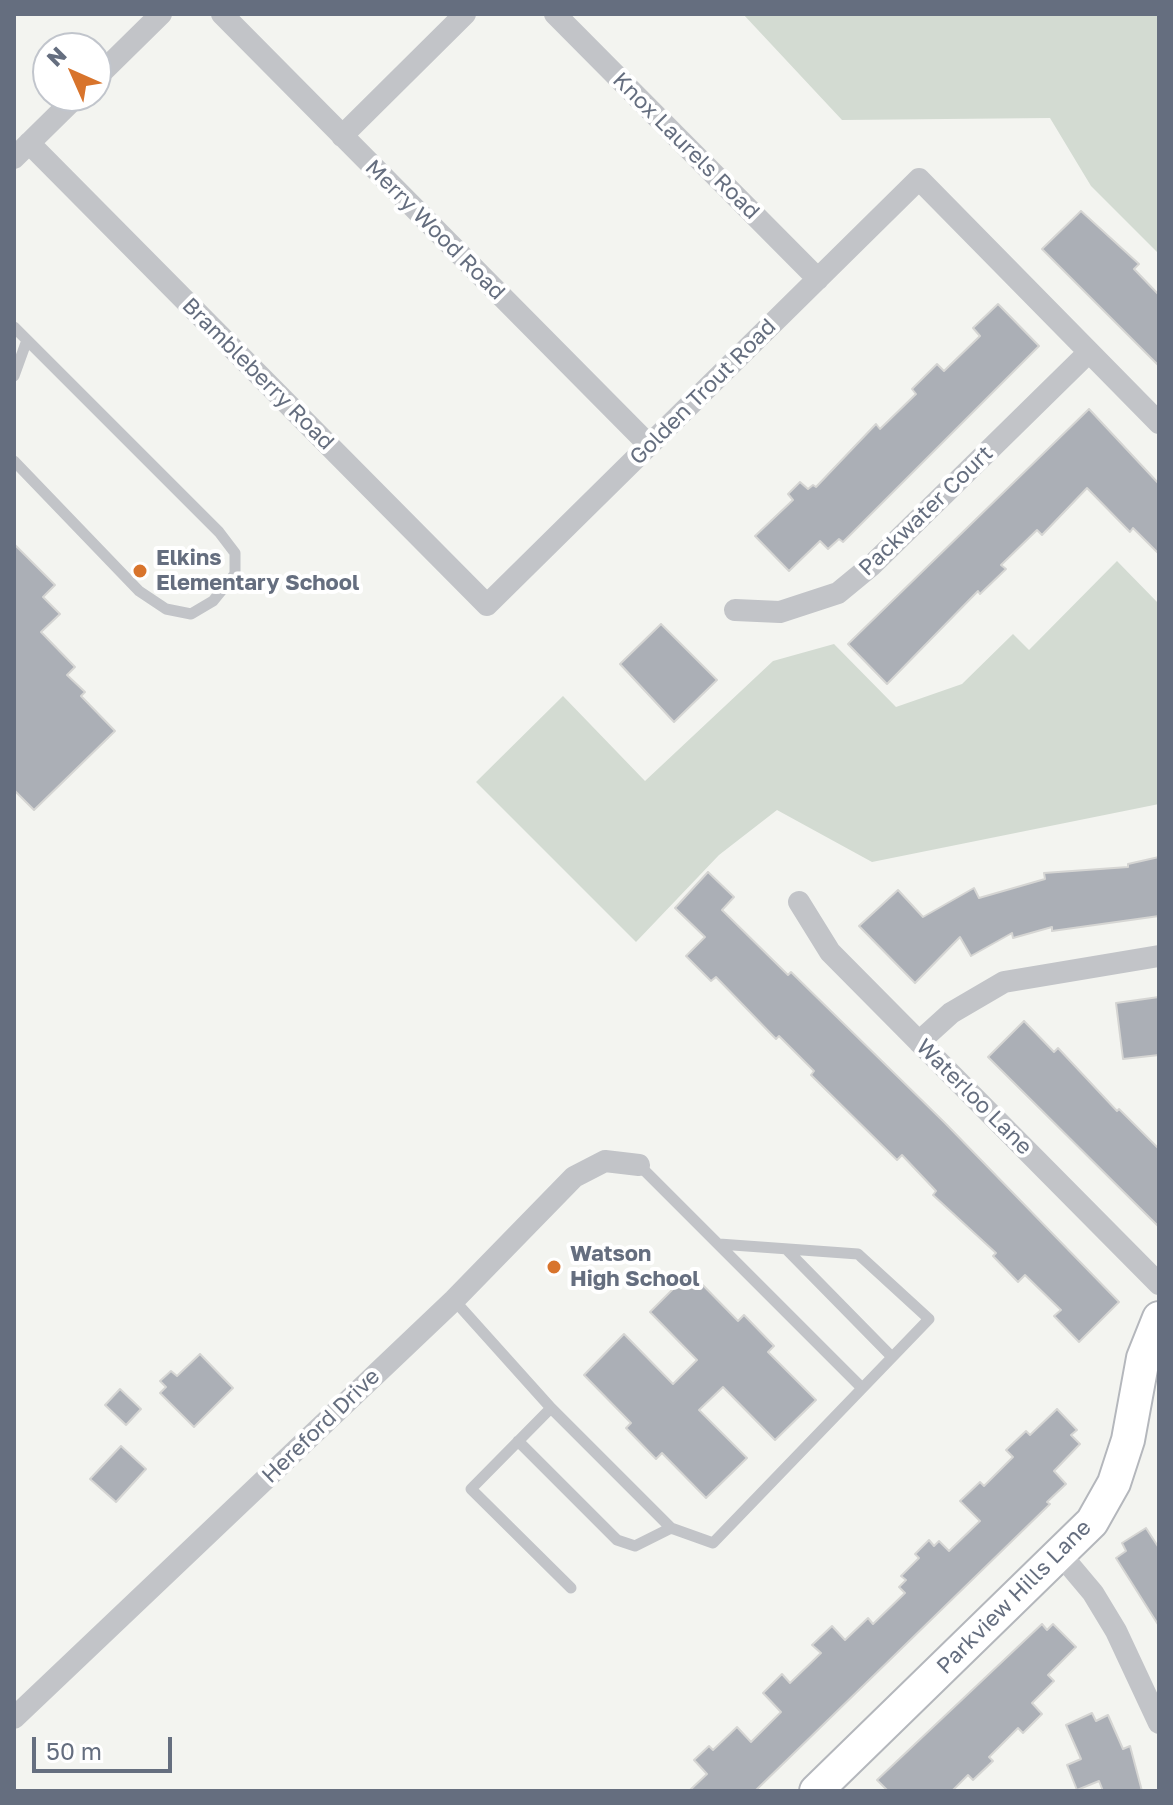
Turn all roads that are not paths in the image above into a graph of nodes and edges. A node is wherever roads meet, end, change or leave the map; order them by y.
1 (161, 14) edge
2 (222, 14) edge
3 (465, 14) edge
4 (555, 14) edge
5 (112, 62) edge
6 (61, 112) edge
7 (342, 136) junction
8 (22, 150) edge
9 (818, 279) junction
10 (14, 327) edge
11 (27, 340) junction
12 (1089, 352) junction
13 (14, 376) edge
14 (1159, 423) edge
15 (649, 445) junction
16 (14, 461) edge
17 (487, 605) joint
18 (735, 610) dead end
19 (799, 902) dead end
20 (1159, 956) edge
21 (919, 1042) junction
22 (639, 1165) joint
23 (719, 1244) junction
24 (786, 1249) junction
25 (1159, 1284) edge
26 (454, 1300) junction
27 (1159, 1318) edge
28 (892, 1357) junction
29 (862, 1388) junction
30 (551, 1408) junction
31 (518, 1441) junction
32 (671, 1528) junction
33 (1061, 1555) junction
34 (571, 1588) dead end
35 (14, 1718) edge
36 (1159, 1723) edge
37 (816, 1791) edge

1 - 5 street
2 - 7 street, Merry Wood Road
3 - 7 street
4 - 9 street, Knox Laurels Road
6 - 8 street
7 - 15 street, Merry Wood Road
8 - 17 street, Brambleberry Road
9 - 12 street, Golden Trout Road
9 - 15 street, Golden Trout Road
10 - 11 lane
11 - 13 lane
11 - 16 lane
12 - 14 street
12 - 18 street, Packwater Court
15 - 17 street, Golden Trout Road
19 - 21 street, Waterloo Lane
20 - 21 street
21 - 25 street, Waterloo Lane
22 - 23 lane
22 - 26 street, Hereford Drive
23 - 24 lane
23 - 29 lane
24 - 28 lane
24 - 28 lane
26 - 30 lane
26 - 35 street, Hereford Drive
27 - 33 street, Parkview Hills Lane
28 - 29 lane
29 - 32 lane
30 - 31 lane
30 - 32 lane
31 - 32 lane
31 - 34 lane
33 - 36 street
33 - 37 street, Parkview Hills Lane

